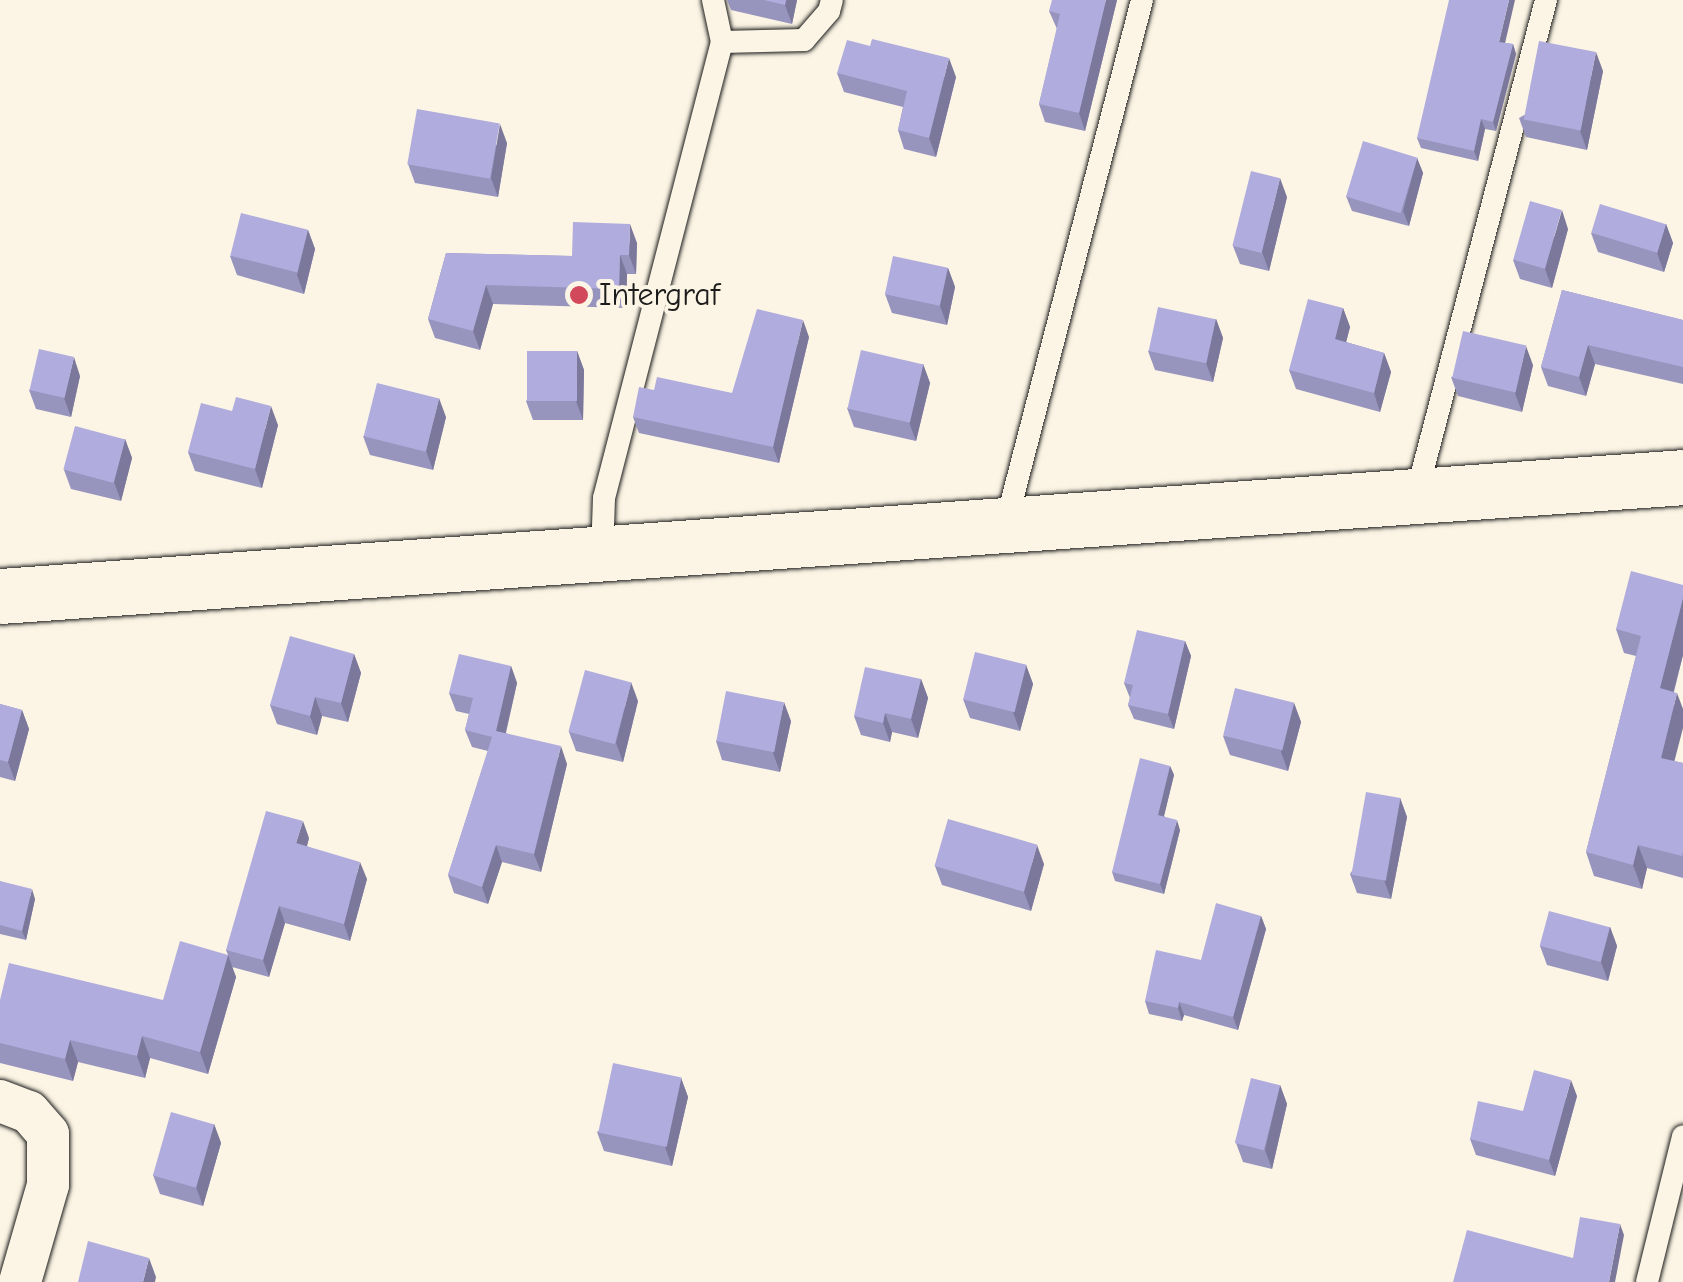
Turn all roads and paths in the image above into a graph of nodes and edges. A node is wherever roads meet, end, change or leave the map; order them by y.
1 (713, 0) edge
2 (832, 0) edge
3 (1142, 0) edge
4 (1546, 0) edge
5 (722, 42) junction
6 (1683, 477) edge
7 (1416, 496) junction
8 (1006, 523) junction
9 (602, 555) junction
10 (0, 596) edge
11 (0, 1101) edge
12 (1683, 1136) edge
13 (20, 1282) edge
14 (1647, 1282) edge

1 - 5 lane
2 - 5 lane
3 - 8 lane
4 - 7 lane
5 - 9 lane
6 - 7 street
7 - 8 street
8 - 9 street
9 - 10 street
11 - 13 street
12 - 14 lane

